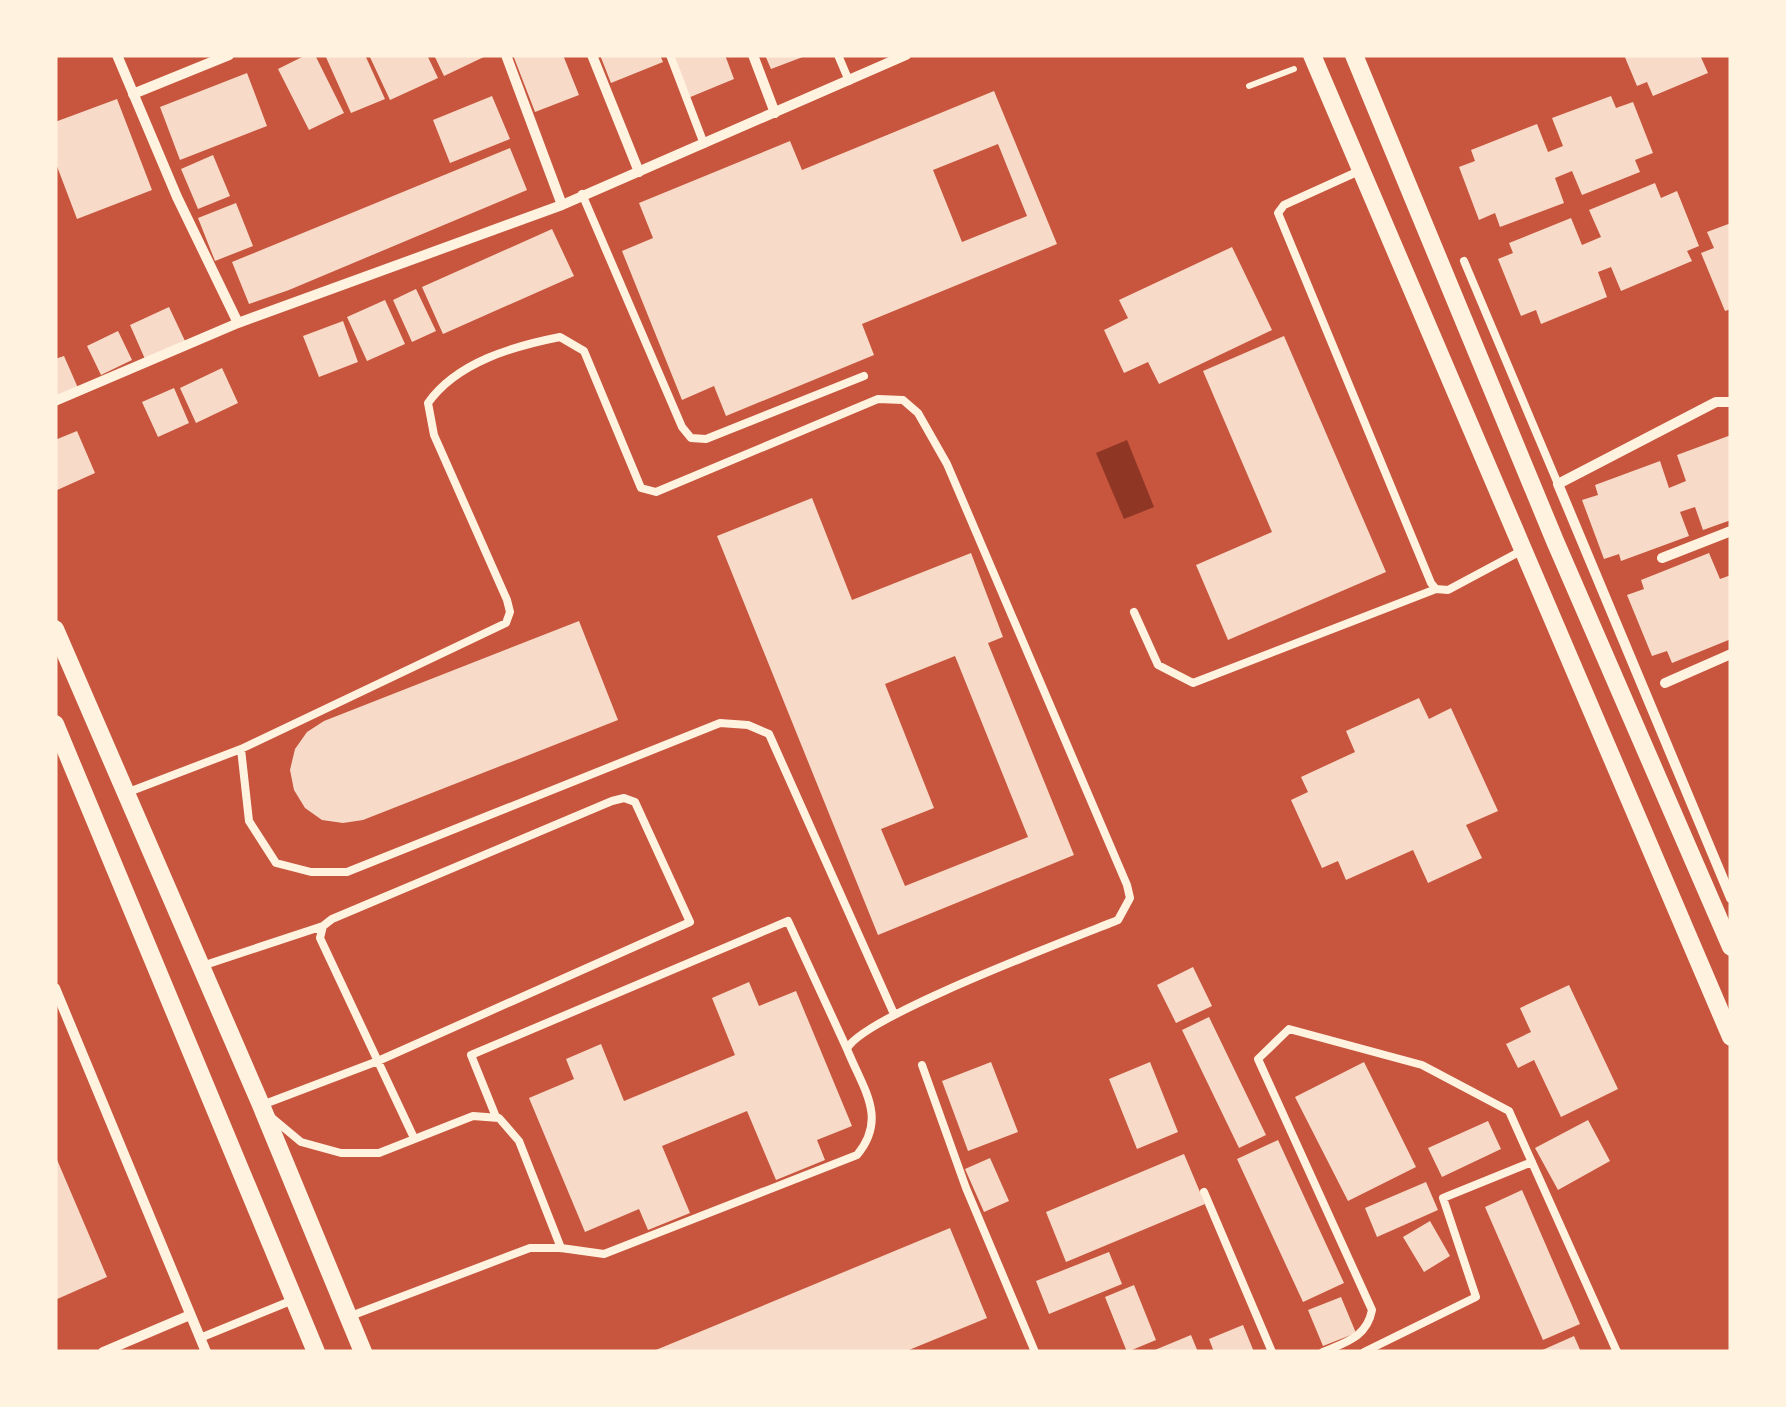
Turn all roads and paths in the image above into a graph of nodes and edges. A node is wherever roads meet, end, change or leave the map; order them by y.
1 (117, 55) edge
2 (228, 55) edge
3 (506, 55) edge
4 (592, 55) edge
5 (670, 55) edge
6 (752, 55) edge
7 (838, 55) edge
8 (906, 55) edge
9 (1354, 55) edge
10 (1313, 58) edge
11 (849, 81) junction
12 (1249, 86) dead end
13 (133, 94) junction
14 (775, 113) junction
15 (704, 144) junction
16 (1359, 171) junction
17 (639, 172) junction
18 (582, 194) junction
19 (562, 204) junction
20 (1464, 262) dead end
21 (238, 324) junction
22 (864, 376) dead end
23 (55, 401) edge
24 (1731, 402) edge
25 (1558, 484) junction
26 (1731, 531) edge
27 (1521, 551) junction
28 (1662, 558) dead end
29 (1436, 590) junction
30 (1134, 612) dead end
31 (55, 628) edge
32 (1731, 654) edge
33 (1665, 683) dead end
34 (55, 724) edge
35 (241, 749) junction
36 (126, 792) junction
37 (1731, 898) edge
38 (324, 926) junction
39 (1731, 947) edge
40 (202, 966) junction
41 (55, 988) edge
42 (894, 1014) junction
43 (1731, 1037) edge
44 (847, 1049) junction
45 (378, 1061) junction
46 (922, 1065) dead end
47 (262, 1108) junction
48 (496, 1117) junction
49 (414, 1138) junction
50 (1532, 1162) junction
51 (1204, 1192) dead end
52 (561, 1248) junction
53 (294, 1300) junction
54 (190, 1315) junction
55 (348, 1317) junction
56 (200, 1338) junction
57 (103, 1352) edge
58 (206, 1352) edge
59 (316, 1352) edge
60 (363, 1352) edge
61 (1035, 1352) edge
62 (1272, 1352) edge
63 (1323, 1352) edge
64 (1364, 1352) edge
65 (1617, 1352) edge

1 - 13 street
2 - 13 street
3 - 19 street
4 - 17 street
5 - 15 lane
6 - 14 street
7 - 11 lane
8 - 11 street
9 - 39 street
10 - 12 path
10 - 16 street
11 - 14 street
13 - 21 street
14 - 15 street
15 - 17 street
16 - 27 street
16 - 29 lane
17 - 18 street
18 - 19 street
18 - 22 lane
19 - 21 street
20 - 25 lane
21 - 23 street
24 - 25 street
25 - 37 street
26 - 28 street
27 - 29 lane
27 - 43 street
29 - 30 lane
31 - 36 street
32 - 33 street
34 - 53 street
35 - 36 lane
35 - 42 lane
35 - 42 lane
36 - 40 street
38 - 40 lane
38 - 45 lane
38 - 45 lane
40 - 47 street
41 - 54 street
42 - 44 lane
44 - 48 lane
44 - 52 lane
45 - 47 lane
45 - 49 lane
46 - 61 lane
47 - 49 lane
47 - 55 street
48 - 49 lane
48 - 52 lane
50 - 63 lane
50 - 64 lane
50 - 65 lane
51 - 62 lane
52 - 55 lane
53 - 56 lane
53 - 59 street
54 - 56 street
54 - 57 street
55 - 60 street
56 - 58 street

